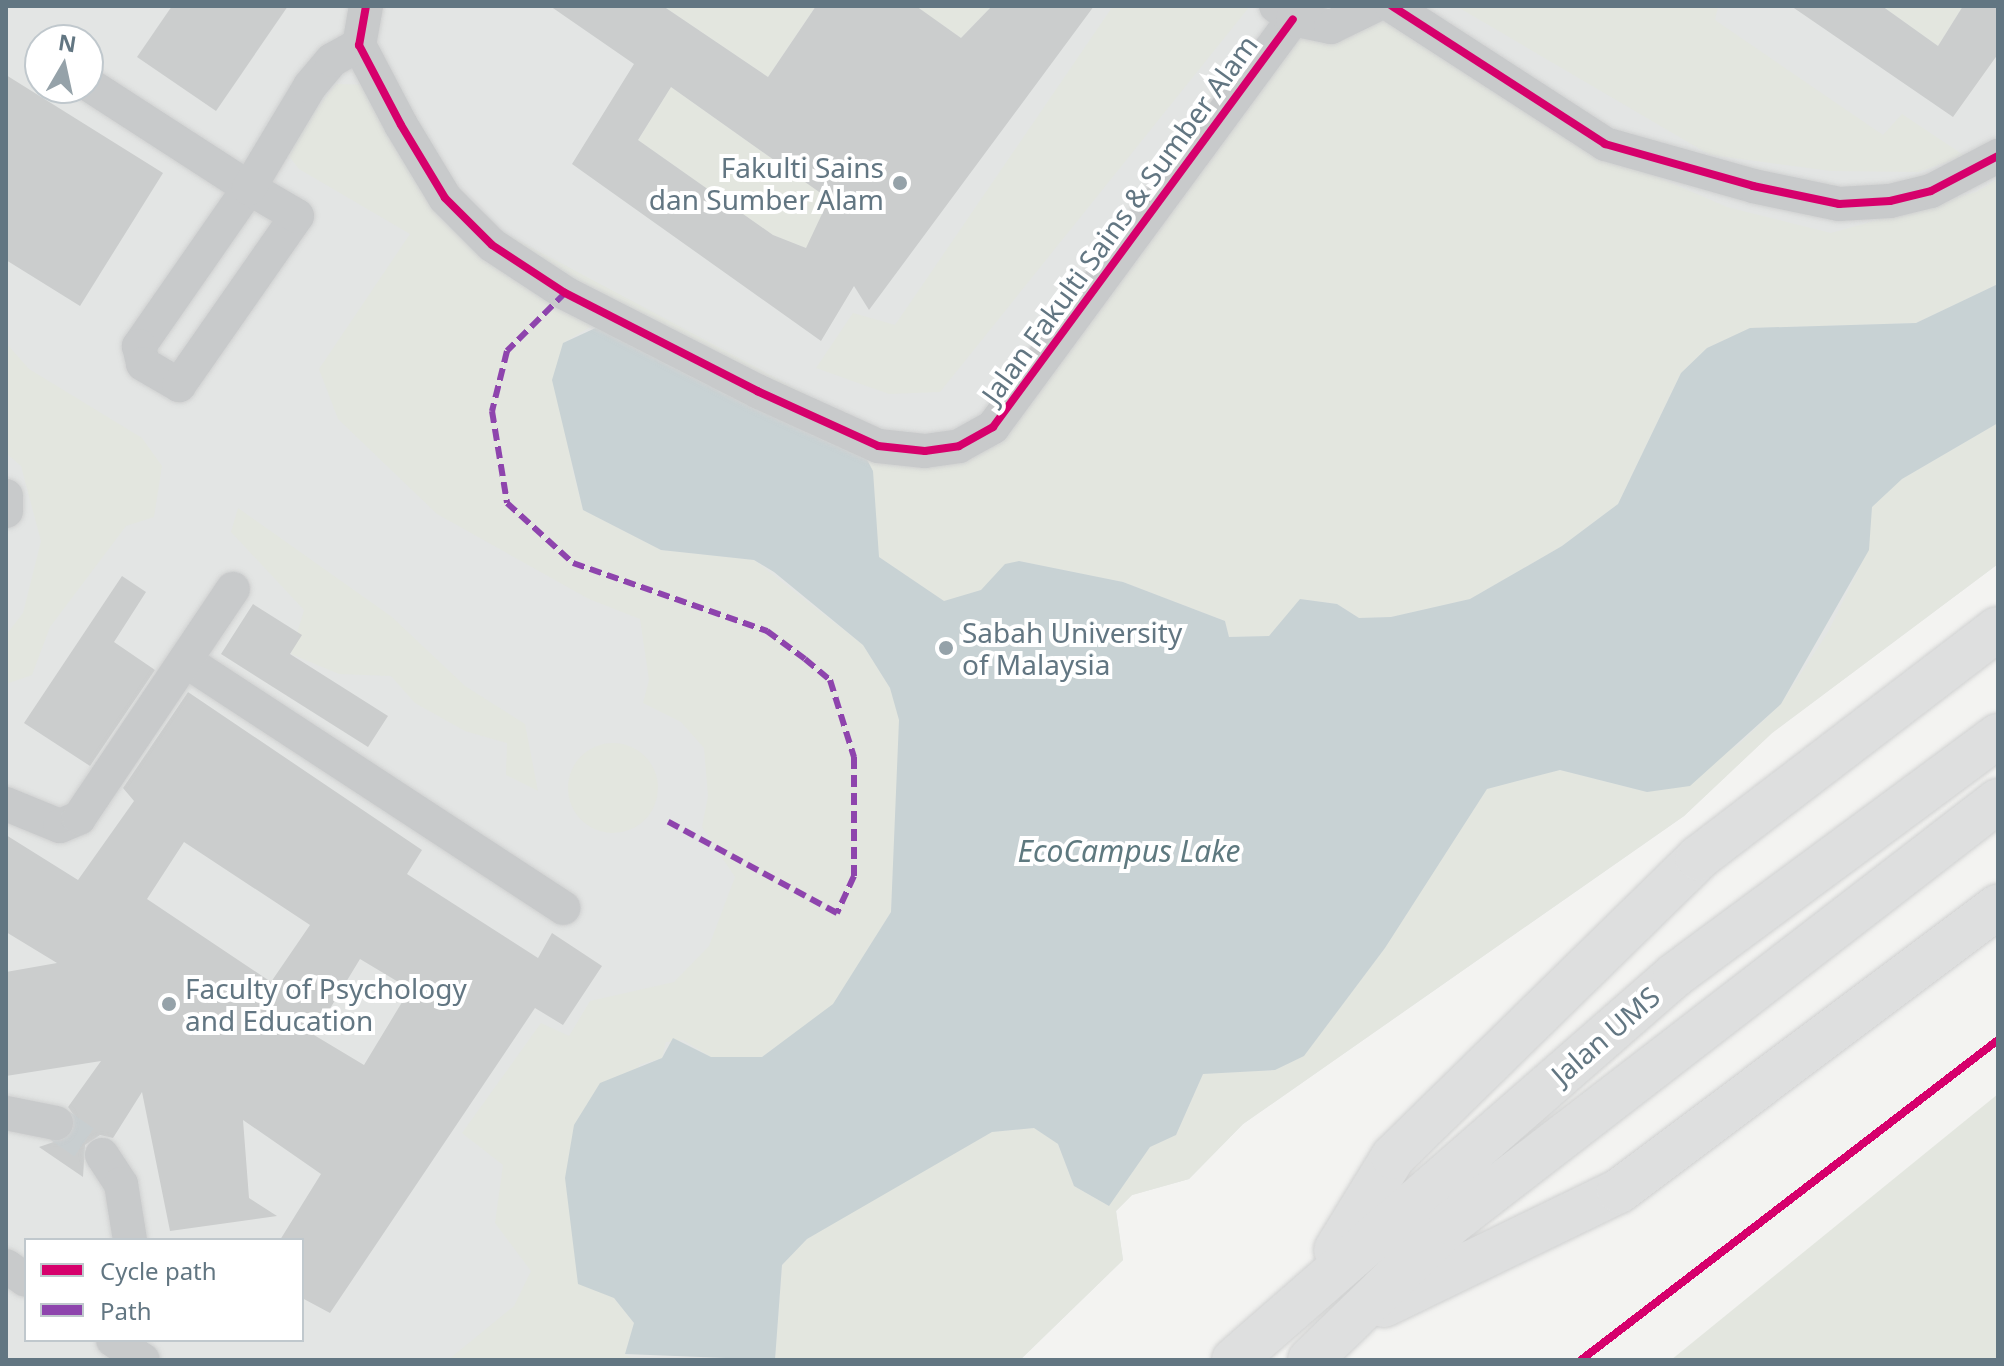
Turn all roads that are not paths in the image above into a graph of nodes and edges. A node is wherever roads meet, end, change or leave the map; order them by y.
1 (366, 6) edge
2 (1374, 6) edge
3 (1392, 6) edge
4 (1284, 13) edge
5 (359, 45) junction
6 (104, 94) edge
7 (1998, 156) edge
8 (249, 188) junction
9 (6, 496) edge
10 (6, 511) edge
11 (233, 589) dead end
12 (1998, 629) edge
13 (186, 661) junction
14 (1998, 736) edge
15 (1998, 801) edge
16 (6, 804) edge
17 (1998, 906) edge
18 (563, 908) dead end
19 (6, 1113) edge
20 (56, 1123) tunnel mouth
21 (102, 1155) tunnel mouth
22 (130, 1238) edge
23 (6, 1266) edge
24 (24, 1279) edge
25 (1312, 1290) junction
26 (1345, 1323) junction
27 (116, 1342) edge
28 (143, 1360) edge
29 (1234, 1360) edge
30 (1310, 1360) edge

1 - 5 street
2 - 4 street
3 - 7 street
4 - 5 street, Jalan Fakulti Sains & Sumber Alam
5 - 8 street
6 - 8 street
8 - 8 street
9 - 10 street
11 - 13 street
12 - 25 highway
13 - 16 street
13 - 18 street
14 - 25 highway, Jalan UMS
15 - 26 highway, Jalan UMS
17 - 26 highway
19 - 20 street
21 - 22 street
23 - 24 street
25 - 29 highway, Jalan UMS
26 - 30 highway, Jalan UMS
27 - 28 street

